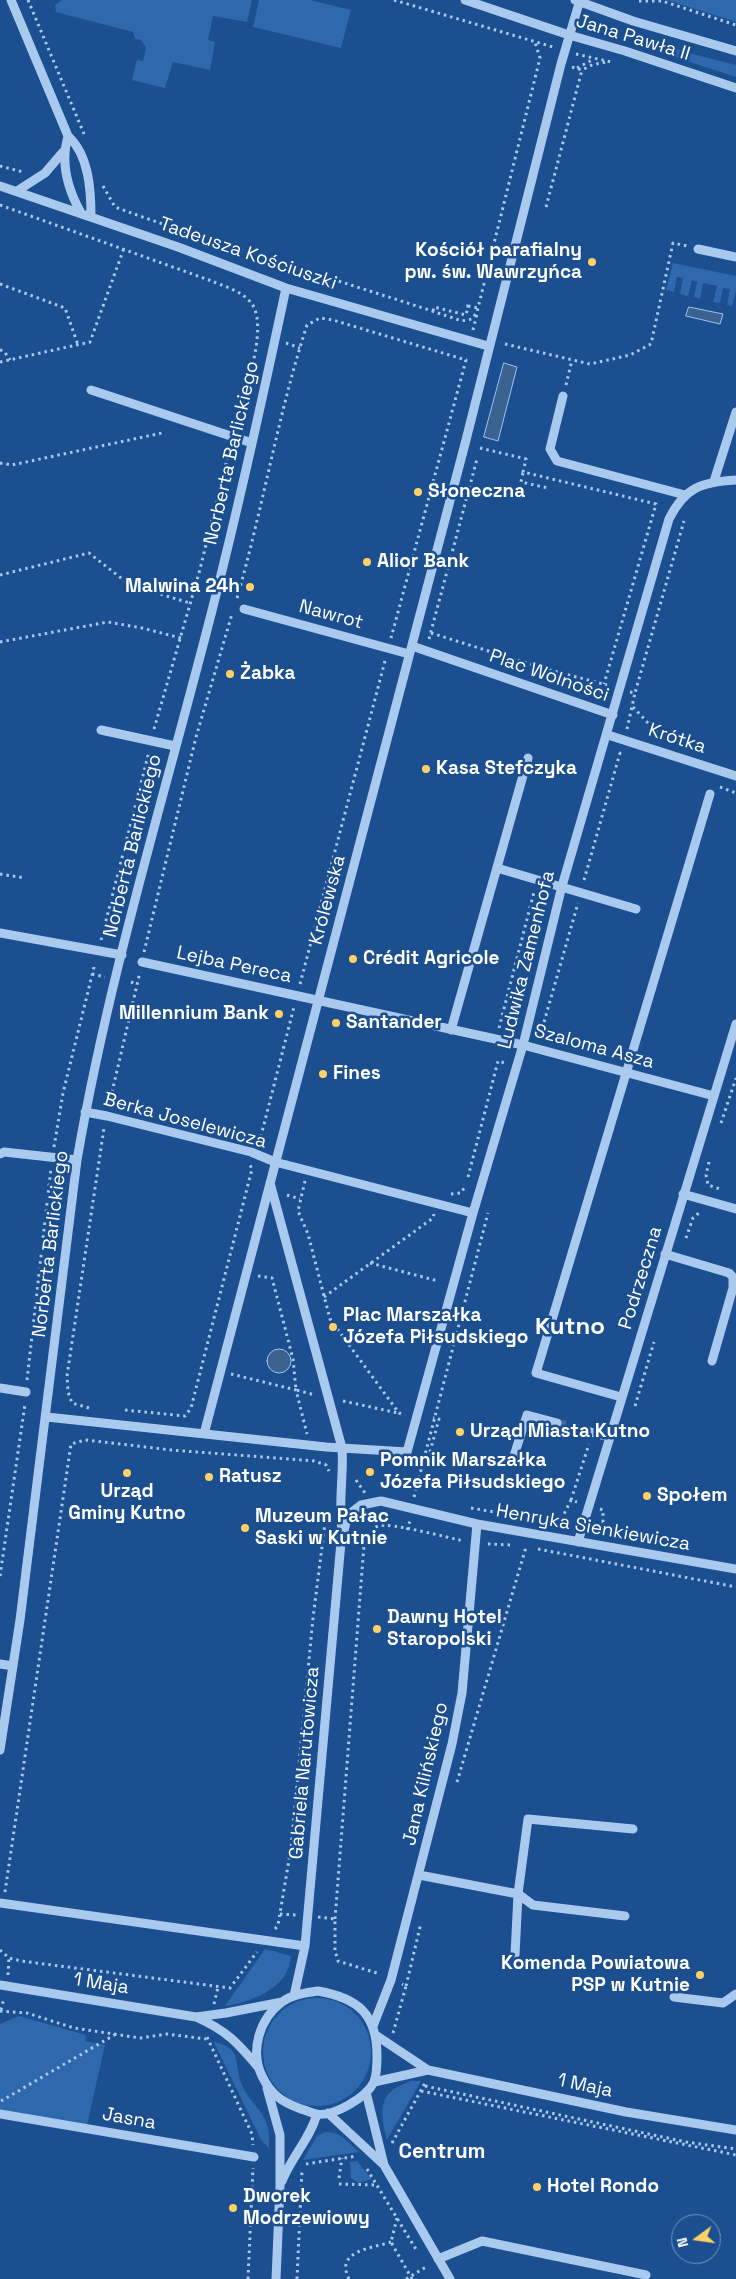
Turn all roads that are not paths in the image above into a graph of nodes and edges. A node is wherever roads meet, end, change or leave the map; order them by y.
1 (10, 0) edge
2 (464, 0) edge
3 (578, 0) edge
4 (569, 35) junction
5 (736, 52) edge
6 (736, 88) edge
7 (68, 136) junction
8 (63, 152) junction
9 (0, 186) edge
10 (17, 191) junction
11 (81, 213) junction
12 (92, 217) junction
13 (698, 249) road end
14 (736, 257) edge
15 (286, 288) junction
16 (488, 346) junction
17 (91, 390) dead end
18 (563, 396) road end
19 (736, 412) edge
20 (252, 443) junction
21 (736, 480) edge
22 (714, 481) junction
23 (685, 495) junction
24 (244, 609) dead end
25 (411, 650) junction
26 (613, 715) junction
27 (101, 730) dead end
28 (608, 735) junction
29 (175, 746) junction
30 (528, 758) dead end
31 (736, 776) edge
32 (710, 794) dead end
33 (497, 868) junction
34 (562, 886) junction
35 (636, 909) dead end
36 (0, 933) edge
37 (122, 955) junction
38 (142, 962) road end
39 (319, 1000) junction
40 (736, 1024) edge
41 (451, 1030) junction
42 (523, 1045) junction
43 (627, 1073) junction
44 (714, 1096) junction
45 (85, 1112) junction
46 (0, 1154) edge
47 (77, 1160) junction
48 (275, 1162) junction
49 (270, 1183) junction
50 (683, 1194) junction
51 (736, 1209) edge
52 (473, 1213) junction
53 (665, 1254) junction
54 (712, 1362) dead end
55 (0, 1388) edge
56 (26, 1392) road end
57 (621, 1397) junction
58 (47, 1417) junction
59 (557, 1423) tunnel mouth
60 (590, 1431) tunnel mouth
61 (204, 1434) junction
62 (609, 1437) junction
63 (342, 1448) junction
64 (512, 1462) dead end
65 (477, 1524) junction
66 (343, 1532) junction
67 (578, 1542) junction
68 (736, 1569) edge
69 (0, 1664) edge
70 (13, 1666) junction
71 (0, 1750) edge
72 (632, 1829) dead end
73 (419, 1875) junction
74 (518, 1894) junction
75 (2, 1904) edge
76 (625, 1916) dead end
77 (305, 1946) junction
78 (515, 1955) dead end
79 (0, 1985) edge
80 (736, 1994) edge
81 (294, 1996) junction
82 (674, 1997) dead end
83 (282, 2002) junction
84 (196, 2017) junction
85 (374, 2026) junction
86 (377, 2036) junction
87 (258, 2068) junction
88 (428, 2070) junction
89 (374, 2082) junction
90 (267, 2087) junction
91 (366, 2092) junction
92 (328, 2113) junction
93 (0, 2114) edge
94 (316, 2114) junction
95 (736, 2130) edge
96 (254, 2156) road end
97 (384, 2165) junction
98 (280, 2186) junction
99 (438, 2259) junction
100 (646, 2275) dead end
101 (276, 2279) edge
102 (450, 2279) edge

1 - 7 street
2 - 4 street, Jana Pawła II
3 - 4 street
3 - 5 street, Jana Pawła II
4 - 6 street, Jana Pawła II
4 - 16 street
7 - 8 street
7 - 12 street
8 - 10 street
8 - 11 street
9 - 10 street, Tadeusza Kościuszki
10 - 11 street, Tadeusza Kościuszki
11 - 12 street, Tadeusza Kościuszki
12 - 15 street, Tadeusza Kościuszki
13 - 14 street
15 - 16 street, Tadeusza Kościuszki
15 - 20 street, Norberta Barlickiego
16 - 25 street
17 - 20 street
18 - 23 street
19 - 22 street
20 - 29 street, Norberta Barlickiego
21 - 22 street
22 - 23 street
23 - 26 street, Plac Wolności
24 - 25 street, Nawrot
25 - 26 street, Plac Wolności
25 - 39 street, Królewska
26 - 28 street, Ludwika Zamenhofa
27 - 29 street
28 - 31 street, Krótka
28 - 34 street, Ludwika Zamenhofa
29 - 37 street, Norberta Barlickiego
30 - 33 street
32 - 43 street
33 - 34 street
33 - 41 street
34 - 35 street
34 - 42 street, Ludwika Zamenhofa
36 - 37 street
37 - 45 street, Norberta Barlickiego
38 - 39 street, Lejba Pereca
39 - 41 street, Szaloma Asza
39 - 48 street, Królewska
40 - 44 street, Podrzeczna
41 - 42 street, Szaloma Asza
42 - 43 street, Szaloma Asza
42 - 52 street, Ludwika Zamenhofa
43 - 44 street, Szaloma Asza
43 - 57 street
44 - 50 street, Podrzeczna
45 - 47 street, Norberta Barlickiego
45 - 48 street, Berka Joselewicza
46 - 47 street
47 - 58 street, Norberta Barlickiego
48 - 49 street
48 - 52 street
49 - 61 street
49 - 63 street
50 - 51 street
50 - 53 street, Podrzeczna
52 - 63 street
53 - 54 street
53 - 57 street, Podrzeczna
55 - 56 street
57 - 62 street, Podrzeczna
58 - 61 street
58 - 70 street, Norberta Barlickiego
59 - 64 street
60 - 62 street
61 - 63 street
62 - 67 street, Podrzeczna
63 - 66 street
65 - 66 street, Henryka Sienkiewicza
65 - 67 street, Henryka Sienkiewicza
65 - 73 street, Jana Kilińskiego
66 - 77 street, Gabriela Narutowicza
67 - 68 street, Henryka Sienkiewicza
69 - 70 street
70 - 71 street, Norberta Barlickiego
72 - 74 street
73 - 74 street
73 - 85 street, Jana Kilińskiego
74 - 76 street
74 - 78 street
75 - 77 street
77 - 81 street, Gabriela Narutowicza
79 - 84 street, 1 Maja
80 - 82 street
81 - 83 street
81 - 85 street
83 - 84 street, 1 Maja
83 - 87 street
84 - 87 street, 1 Maja
85 - 86 street
86 - 88 street, 1 Maja
86 - 89 street
87 - 90 street
88 - 89 street, 1 Maja
88 - 95 street, 1 Maja
89 - 91 street
90 - 94 street
90 - 98 street
91 - 92 street
91 - 97 street
92 - 94 street
92 - 97 street
93 - 96 street, Jasna
94 - 98 street
97 - 99 street
98 - 101 street
99 - 100 street
99 - 102 street

